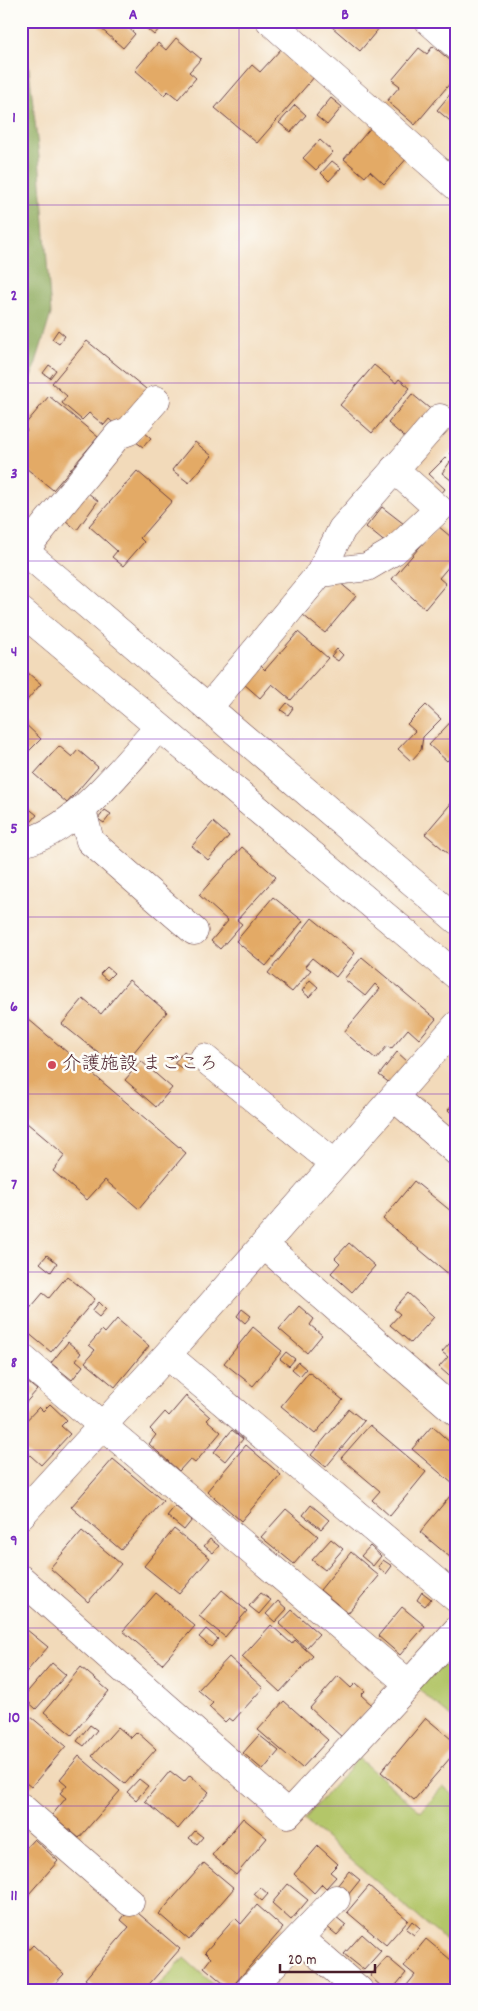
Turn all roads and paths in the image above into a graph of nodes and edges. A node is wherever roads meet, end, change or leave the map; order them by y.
1 (270, 21) edge
2 (429, 21) edge
3 (457, 46) edge
4 (457, 187) edge
5 (156, 400) dead end
6 (440, 418) dead end
7 (394, 469) junction
8 (23, 549) edge
9 (320, 573) junction
10 (21, 611) edge
11 (208, 708) junction
12 (160, 727) junction
13 (82, 810) junction
14 (21, 844) edge
15 (457, 920) edge
16 (194, 931) dead end
17 (457, 976) edge
18 (457, 1025) edge
19 (204, 1058) dead end
20 (394, 1097) junction
21 (457, 1152) edge
22 (335, 1164) junction
23 (264, 1245) junction
24 (167, 1355) junction
25 (21, 1356) edge
26 (457, 1413) edge
27 (102, 1427) junction
28 (21, 1515) edge
29 (21, 1579) edge
30 (457, 1599) edge
31 (457, 1630) edge
32 (409, 1684) junction
33 (21, 1807) edge
34 (336, 1899) dead end
35 (130, 1902) dead end
36 (298, 1938) junction
37 (249, 1990) edge
38 (359, 1990) edge

1 - 4 street
2 - 3 street
5 - 8 street
6 - 7 street
7 - 9 street
7 - 9 street
8 - 11 street
9 - 11 street
10 - 12 street
11 - 15 street
12 - 13 street
12 - 17 street
13 - 14 street
13 - 16 street
18 - 20 street
19 - 22 street
20 - 21 street
20 - 22 street
22 - 23 street
23 - 24 street
23 - 26 street
24 - 27 street
24 - 30 street
25 - 27 street
27 - 28 street
27 - 32 street
29 - 32 street
31 - 32 street
33 - 35 street
34 - 36 street
36 - 37 street
36 - 38 street

